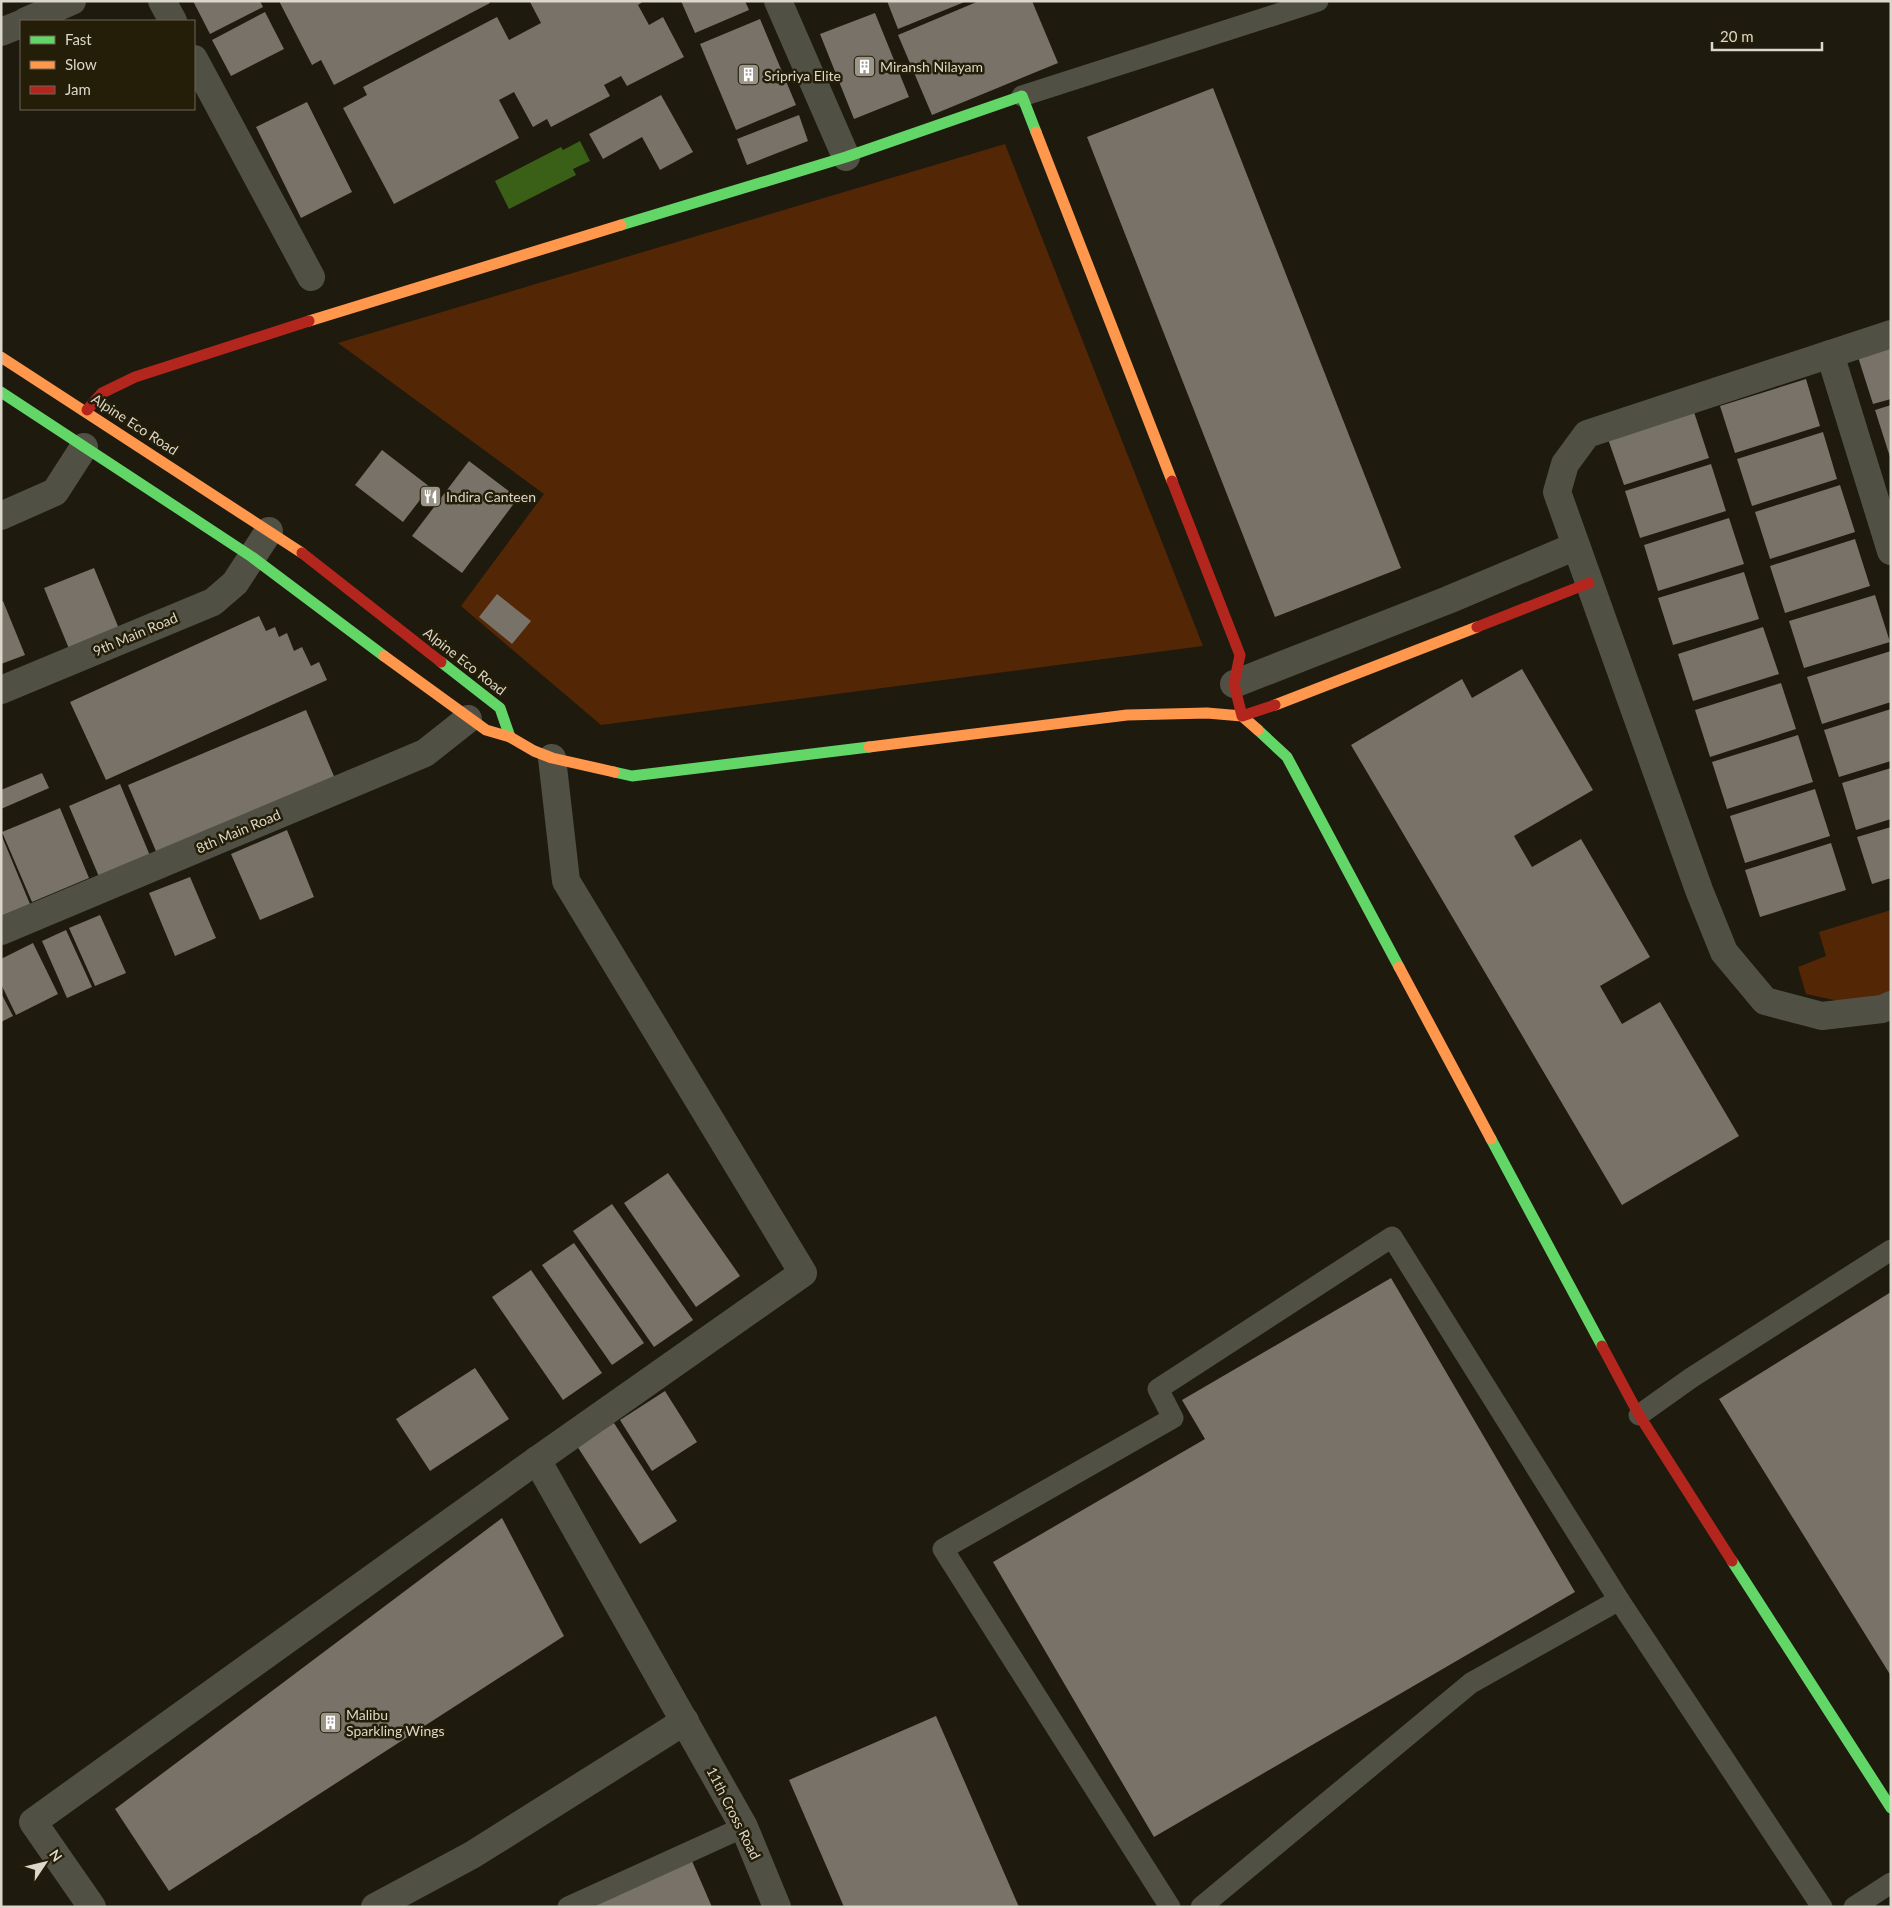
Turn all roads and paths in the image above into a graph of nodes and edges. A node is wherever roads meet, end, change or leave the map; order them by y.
1 (72, 1) edge
2 (162, 1) edge
3 (778, 1) edge
4 (1318, 1) edge
5 (28, 20) edge
6 (172, 20) edge
7 (20, 24) edge
8 (1, 32) edge
9 (195, 61) edge
10 (1022, 96) junction
11 (846, 157) junction
12 (311, 277) dead end
13 (1891, 334) edge
14 (1830, 354) junction
15 (1, 356) edge
16 (1, 392) edge
17 (87, 410) junction
18 (84, 447) junction
19 (1, 516) edge
20 (269, 530) junction
21 (1576, 546) junction
22 (1891, 551) edge
23 (252, 557) junction
24 (1589, 583) junction
25 (1448, 600) junction
26 (1462, 632) junction
27 (1234, 684) junction
28 (1, 690) edge
29 (1242, 716) junction
30 (468, 719) junction
31 (510, 737) junction
32 (552, 758) junction
33 (1, 931) edge
34 (1891, 1005) edge
35 (1891, 1250) edge
36 (1639, 1416) junction
37 (537, 1460) junction
38 (1619, 1600) junction
39 (685, 1721) junction
40 (1891, 1808) edge
41 (744, 1827) junction
42 (1891, 1883) edge
43 (92, 1907) edge
44 (375, 1907) edge
45 (568, 1907) edge
46 (777, 1907) edge
47 (1170, 1907) edge
48 (1201, 1907) edge
49 (1822, 1907) edge
50 (1854, 1907) edge

1 - 5 street
2 - 6 street
3 - 11 street
4 - 10 lane
7 - 8 street
9 - 12 street
10 - 11 street
10 - 27 street
11 - 17 street
13 - 14 street
14 - 21 street
14 - 22 street
15 - 17 street, Alpine Eco Road
16 - 18 street
17 - 20 street, Alpine Eco Road
18 - 19 street
18 - 23 street
20 - 23 street, 9th Main Road
20 - 31 street, Alpine Eco Road
21 - 24 street
21 - 25 street
23 - 28 street, 9th Main Road
23 - 30 street
24 - 26 street
24 - 34 street
25 - 26 street
25 - 27 street
26 - 29 street
27 - 29 street
29 - 32 street
29 - 36 street
30 - 31 street
30 - 33 street, 8th Main Road
31 - 32 street
32 - 37 street
35 - 36 lane
36 - 40 street
37 - 39 street, 11th Cross Road
37 - 43 street
38 - 47 lane
38 - 48 lane
38 - 49 lane
39 - 41 street, 11th Cross Road
39 - 44 street
41 - 45 lane
41 - 46 street, 11th Cross Road
42 - 50 lane

